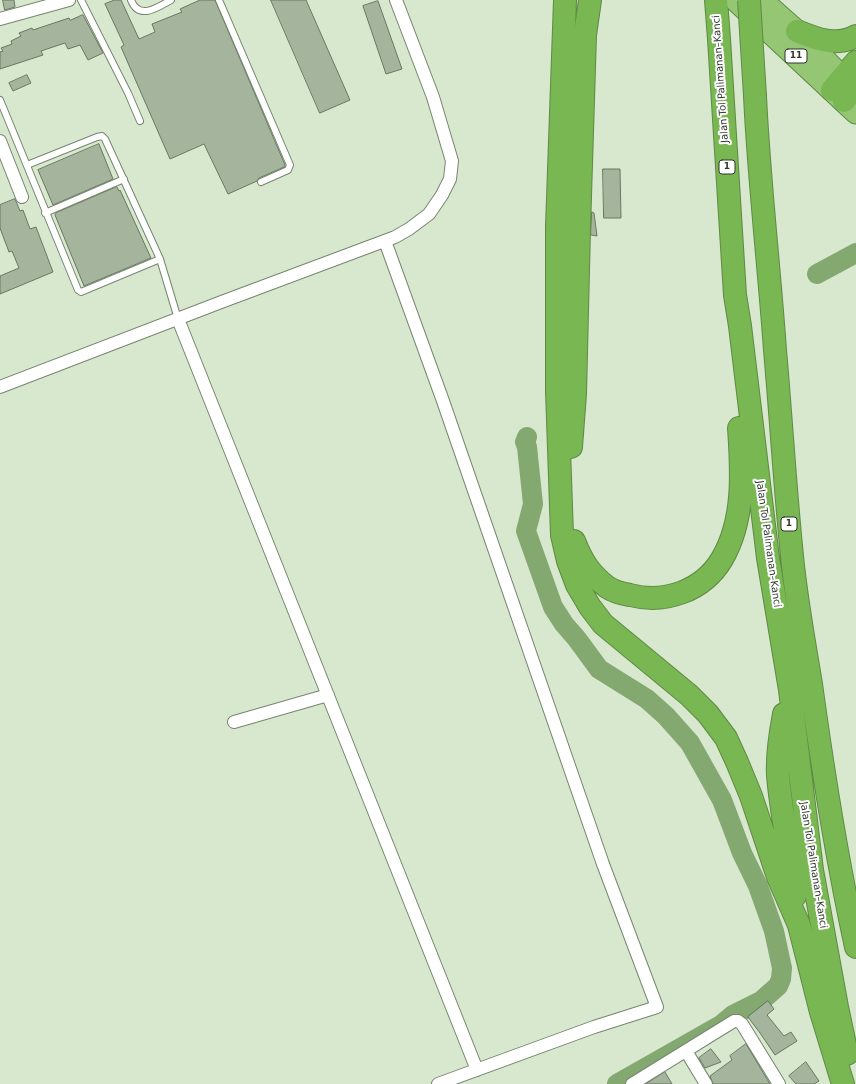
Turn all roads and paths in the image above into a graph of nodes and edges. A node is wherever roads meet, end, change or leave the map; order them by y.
1 (69, 0) edge
2 (81, 0) edge
3 (131, 0) edge
4 (171, 0) edge
5 (218, 0) edge
6 (396, 0) edge
7 (565, 0) edge
8 (571, 0) edge
9 (590, 0) edge
10 (716, 0) edge
11 (735, 0) edge
12 (750, 0) edge
13 (762, 0) edge
14 (49, 2) edge
15 (0, 19) edge
16 (564, 24) junction
17 (797, 31) junction
18 (856, 36) edge
19 (849, 89) edge
20 (0, 100) edge
21 (140, 121) dead end
22 (0, 141) edge
23 (27, 165) junction
24 (124, 179) junction
25 (260, 182) dead end
26 (22, 197) dead end
27 (45, 212) junction
28 (385, 241) junction
29 (160, 259) junction
30 (734, 295) junction
31 (178, 319) junction
32 (0, 387) edge
33 (790, 690) junction
34 (328, 695) junction
35 (234, 722) dead end
36 (799, 925) junction
37 (856, 947) edge
38 (686, 1051) junction
39 (477, 1070) junction
40 (438, 1084) edge
41 (632, 1084) edge
42 (706, 1084) edge
43 (779, 1084) edge
44 (843, 1084) edge
45 (854, 1084) edge

1 - 14 street
2 - 21 lane
3 - 4 lane
5 - 25 lane
6 - 28 street
7 - 16 highway
8 - 16 highway
9 - 30 highway
10 - 30 highway, Jalan Tol Palimanan–Kanci / 1
11 - 19 highway, 11
12 - 37 highway, 1, bridge
13 - 17 highway, 11
14 - 15 street
16 - 36 highway
17 - 18 highway
17 - 19 highway, 11
20 - 23 lane
22 - 26 street
23 - 24 lane
23 - 27 lane
24 - 27 lane
24 - 29 lane
27 - 29 lane
28 - 31 street
28 - 39 street
29 - 31 lane
30 - 33 highway, Jalan Tol Palimanan–Kanci / 1
31 - 32 street
31 - 34 street
33 - 36 highway
33 - 45 highway, Jalan Tol Palimanan–Kanci / 1
34 - 35 street
34 - 39 street
36 - 44 highway
38 - 41 street
38 - 42 street
38 - 43 street
39 - 40 street

